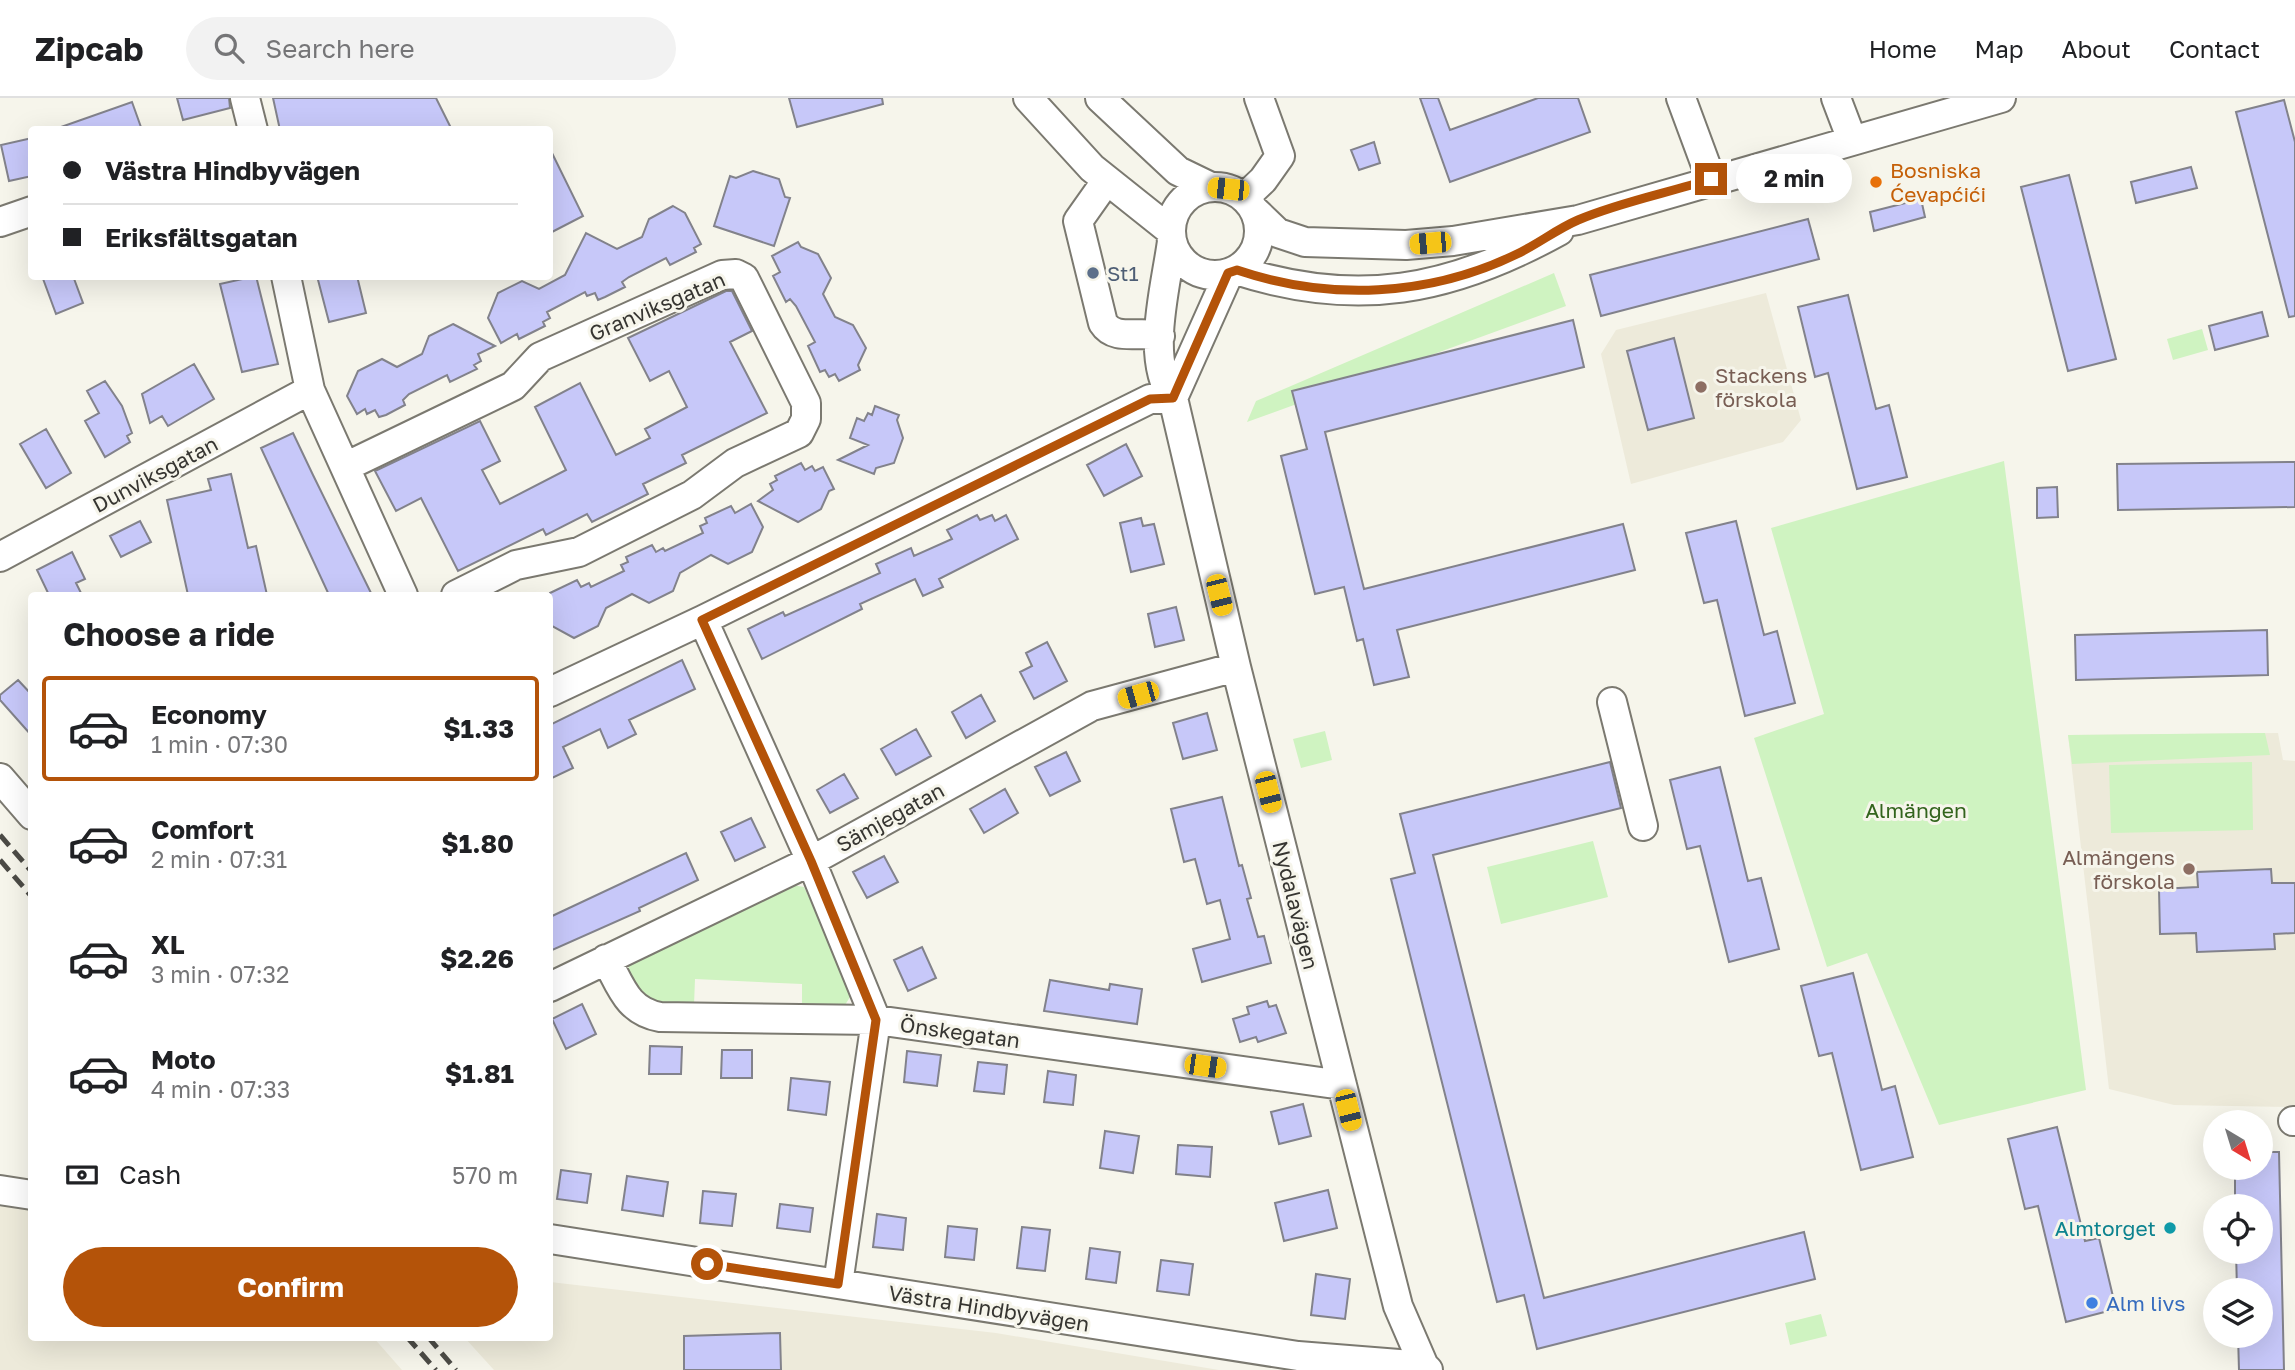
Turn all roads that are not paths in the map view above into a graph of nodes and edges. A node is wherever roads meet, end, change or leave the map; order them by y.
1 (245, 98) edge
2 (1028, 98) edge
3 (1100, 98) edge
4 (1259, 98) edge
5 (1681, 98) edge
6 (1836, 98) edge
7 (2001, 98) edge
8 (252, 126) edge
9 (1852, 140) junction
10 (1711, 179) junction
11 (1107, 180) junction
12 (1211, 187) junction
13 (1249, 204) junction
14 (28, 212) edge
15 (1578, 220) junction
16 (0, 222) edge
17 (1171, 236) junction
18 (1233, 271) junction
19 (287, 280) edge
20 (1160, 337) junction
21 (310, 390) junction
22 (1173, 398) junction
23 (345, 467) junction
24 (0, 557) edge
25 (402, 592) edge
26 (462, 592) edge
27 (702, 620) junction
28 (1236, 667) junction
29 (553, 691) edge
30 (1612, 702) dead end
31 (0, 778) edge
32 (28, 810) edge
33 (1643, 826) dead end
34 (811, 861) junction
35 (606, 959) junction
36 (553, 986) edge
37 (876, 1020) junction
38 (1342, 1085) junction
39 (0, 1190) edge
40 (28, 1194) edge
41 (553, 1239) edge
42 (838, 1284) junction
43 (1426, 1368) edge

1 - 8 street
2 - 11 street
3 - 12 street
4 - 13 street
5 - 10 street
6 - 9 street
7 - 9 street
9 - 10 street
10 - 15 street
11 - 17 street
11 - 20 street
12 - 13 street
12 - 17 street
13 - 15 street
13 - 18 street
14 - 16 street
15 - 18 street
17 - 18 street
17 - 20 street, Nydalavägen
18 - 22 street
19 - 21 street
20 - 22 street, Nydalavägen
21 - 23 street
21 - 24 street, Dunviksgatan
22 - 27 street
22 - 28 street, Nydalavägen
23 - 25 street
23 - 26 street, Granviksgatan
27 - 29 street
27 - 34 street
28 - 34 street, Sämjegatan
28 - 38 street, Nydalavägen
30 - 33 street
31 - 32 street
34 - 35 street, Sämjegatan
34 - 37 street
35 - 36 street, Sämjegatan
35 - 37 street, Önskegatan
37 - 38 street, Önskegatan
37 - 42 street
38 - 43 street, Nydalavägen
39 - 40 street
41 - 42 street, Västra Hindbyvägen
42 - 43 street, Västra Hindbyvägen

